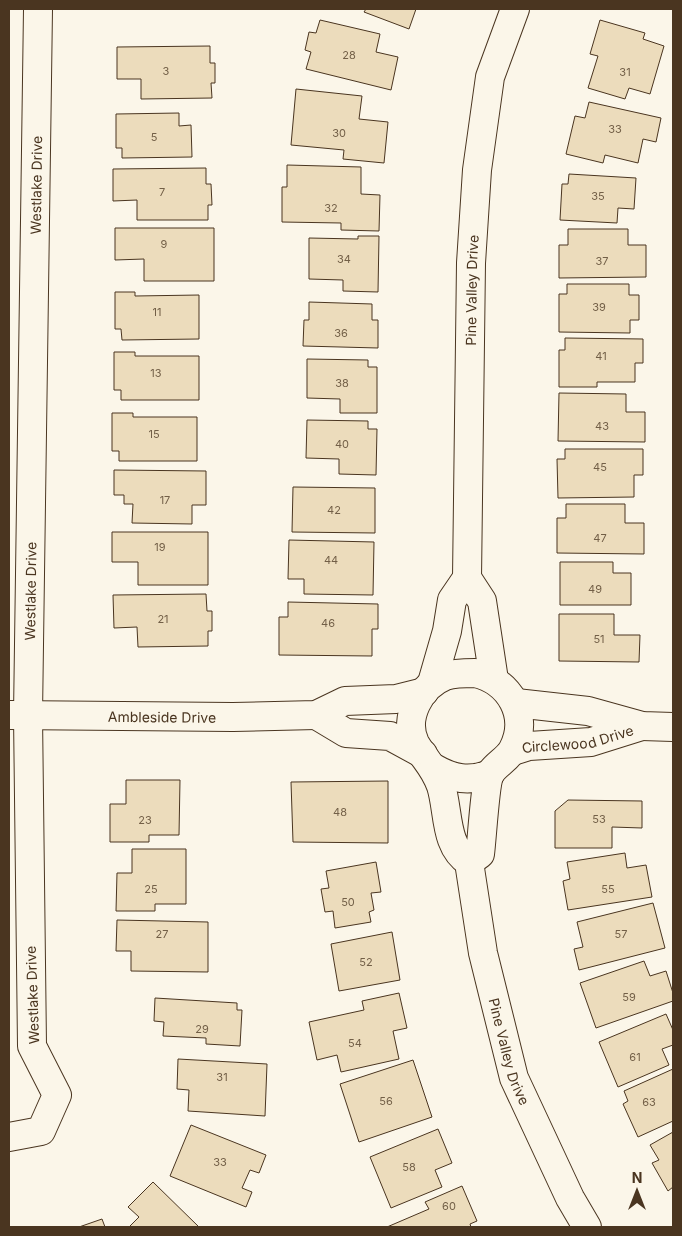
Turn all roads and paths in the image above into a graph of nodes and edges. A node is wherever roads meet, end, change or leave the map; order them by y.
1 (38, 9) edge
2 (515, 9) edge
3 (467, 578) junction
4 (494, 680) junction
5 (428, 687) junction
6 (516, 703) junction
7 (18, 715) edge
8 (316, 715) junction
9 (642, 726) junction
10 (673, 727) edge
11 (513, 751) junction
12 (428, 761) junction
13 (490, 774) junction
14 (470, 862) junction
15 (9, 1137) edge
16 (587, 1227) edge

1 - 7 street, Westlake Drive
2 - 3 street, Pine Valley Drive
3 - 4 street
3 - 5 street
4 - 5 street
4 - 6 street
5 - 8 street, Ambleside Drive
5 - 12 street
6 - 9 street, Circlewood Drive
6 - 11 street
7 - 8 street, Ambleside Drive
7 - 15 street, Westlake Drive
8 - 12 street
9 - 10 street, Circlewood Drive
9 - 11 street, Circlewood Drive
11 - 13 street
12 - 13 street
12 - 14 street
13 - 14 street
14 - 16 street, Pine Valley Drive

